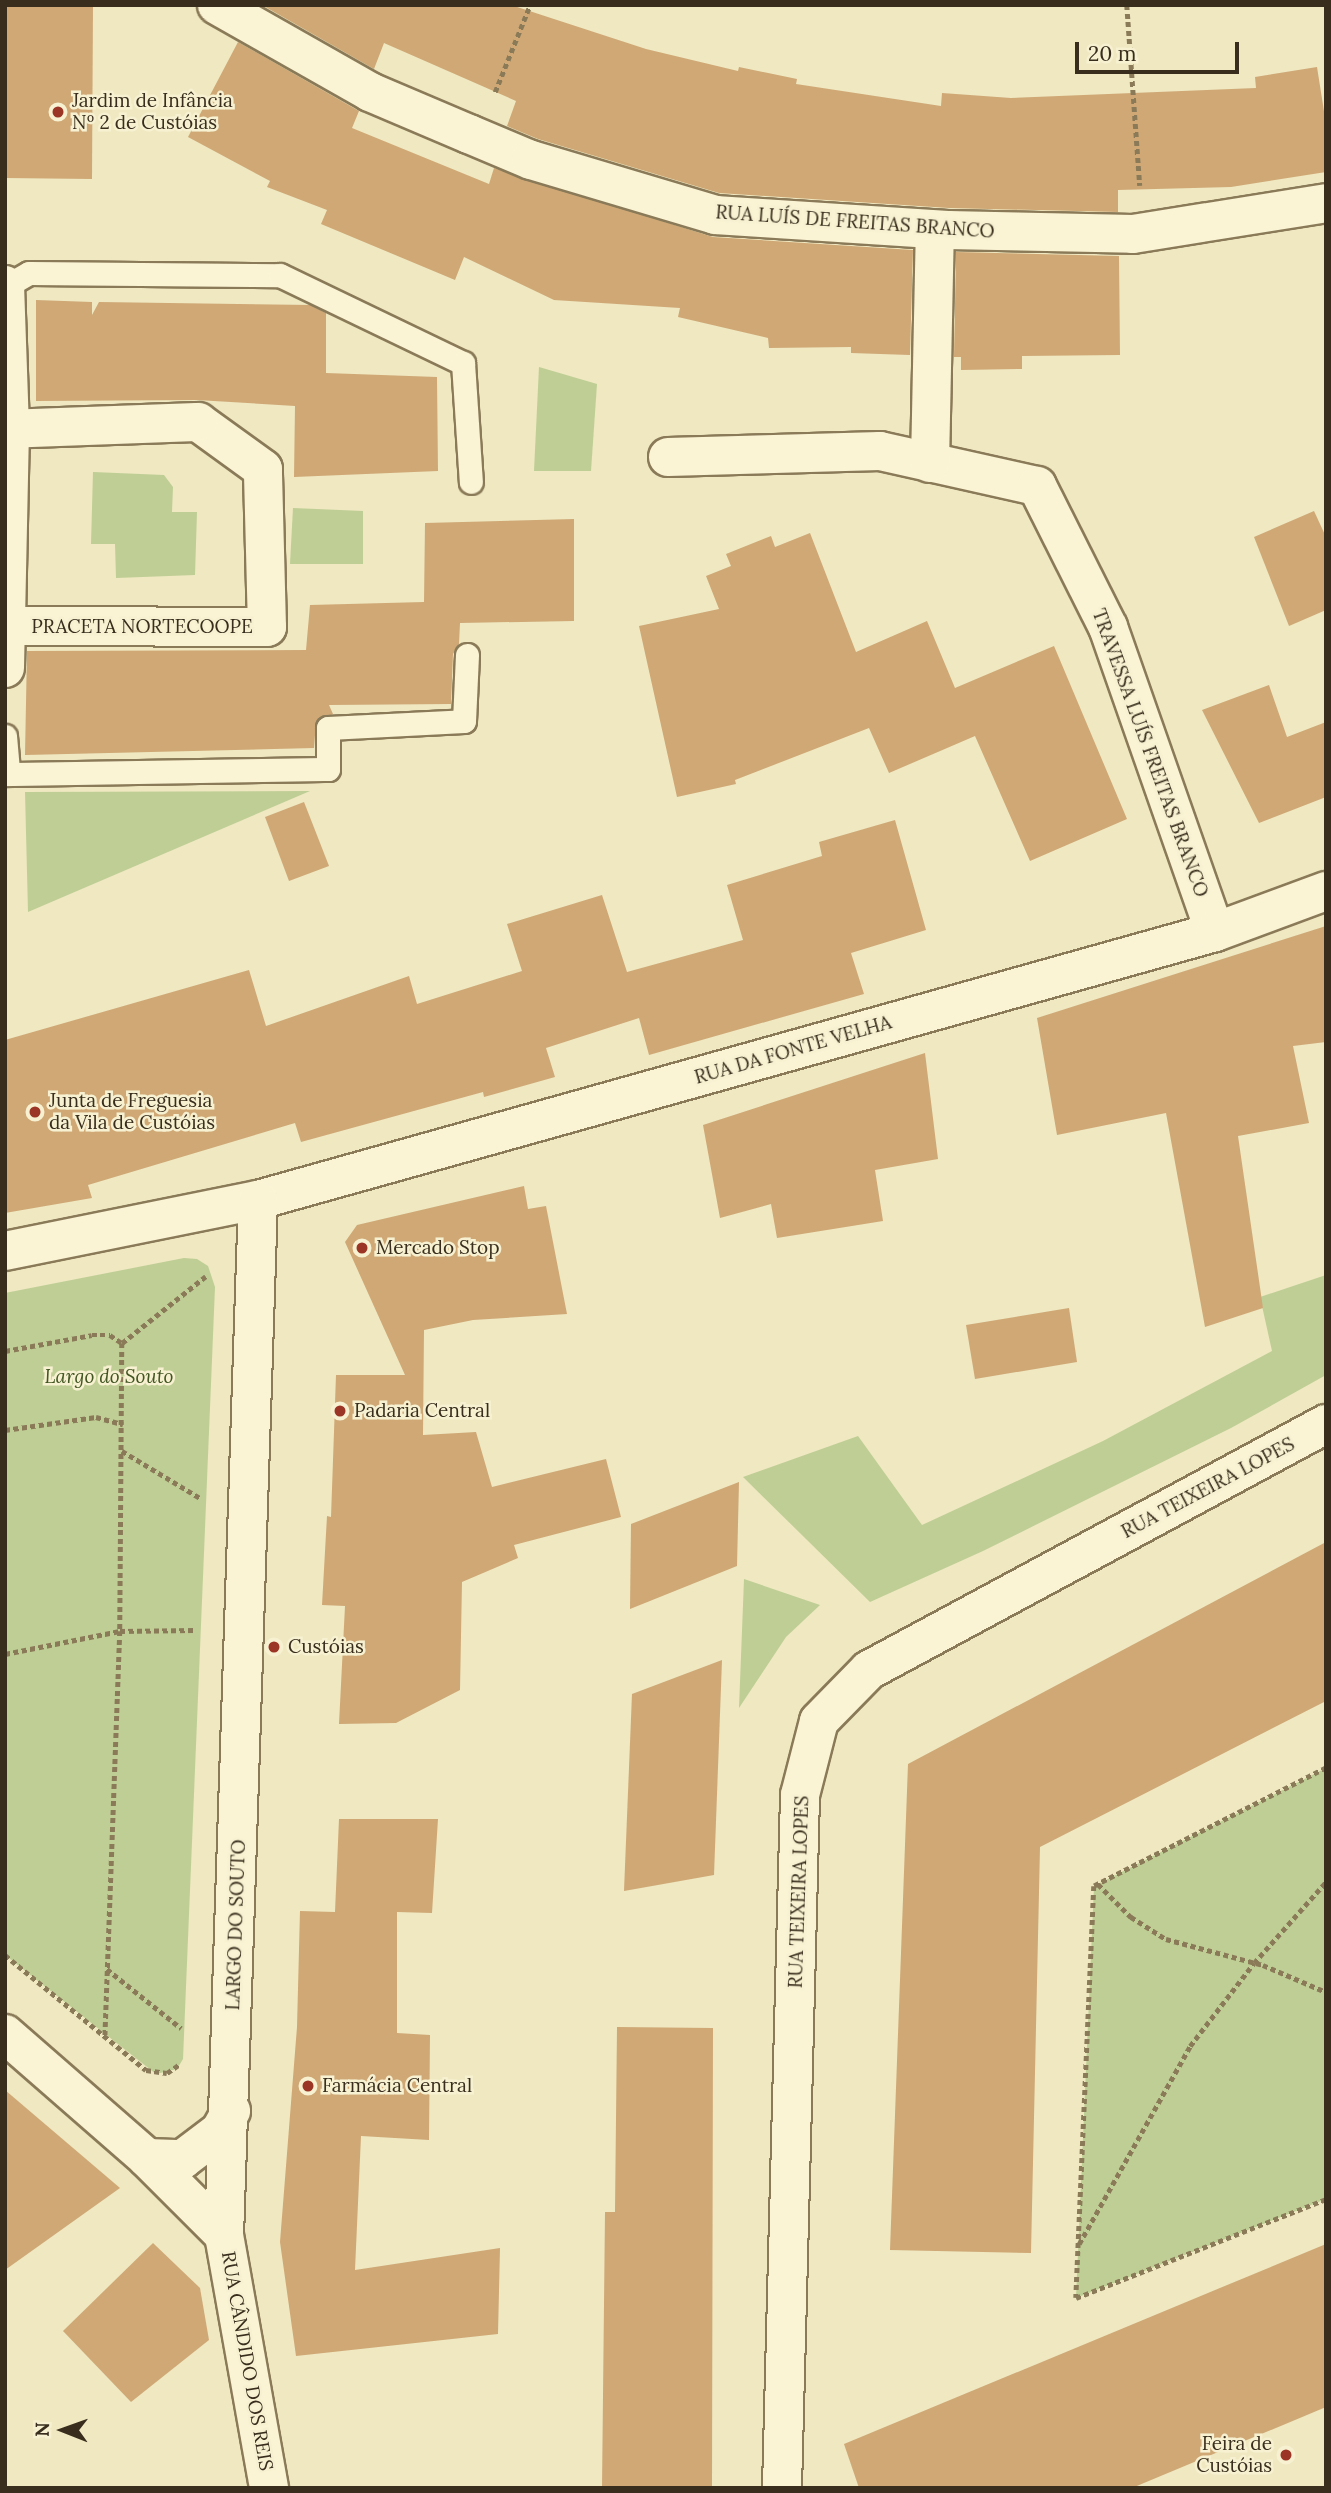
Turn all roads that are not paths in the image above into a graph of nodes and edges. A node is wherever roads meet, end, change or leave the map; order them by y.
1 (217, 5) edge
2 (1326, 203) edge
3 (935, 229) junction
4 (7, 285) edge
5 (10, 429) junction
6 (668, 457) dead end
7 (930, 463) junction
8 (471, 482) dead end
9 (9, 626) junction
10 (467, 655) dead end
11 (5, 668) edge
12 (5, 736) edge
13 (1326, 891) edge
14 (1215, 932) junction
15 (258, 1200) junction
16 (5, 1251) edge
17 (1326, 1424) edge
18 (5, 2034) edge
19 (231, 2111) junction
20 (147, 2158) junction
21 (224, 2235) junction
22 (269, 2488) edge
23 (782, 2488) edge

1 - 3 street, RUA LUÍS DE FREITAS BRANCO
2 - 3 street, RUA LUÍS DE FREITAS BRANCO
3 - 7 street
4 - 5 street
4 - 8 lane
5 - 9 street
5 - 9 street, PRACETA NORTECOOPE
6 - 7 street, TRAVESSA LUÍS FREITAS BRANCO
7 - 14 street, TRAVESSA LUÍS FREITAS BRANCO
9 - 11 street
10 - 12 lane
13 - 14 street, RUA DA FONTE VELHA
14 - 15 street, RUA DA FONTE VELHA
15 - 16 street
15 - 19 street, LARGO DO SOUTO
17 - 23 street, RUA TEIXEIRA LOPES
18 - 20 street
19 - 20 street
19 - 21 street, LARGO DO SOUTO
20 - 21 street
21 - 22 street, RUA CÂNDIDO DOS REIS

